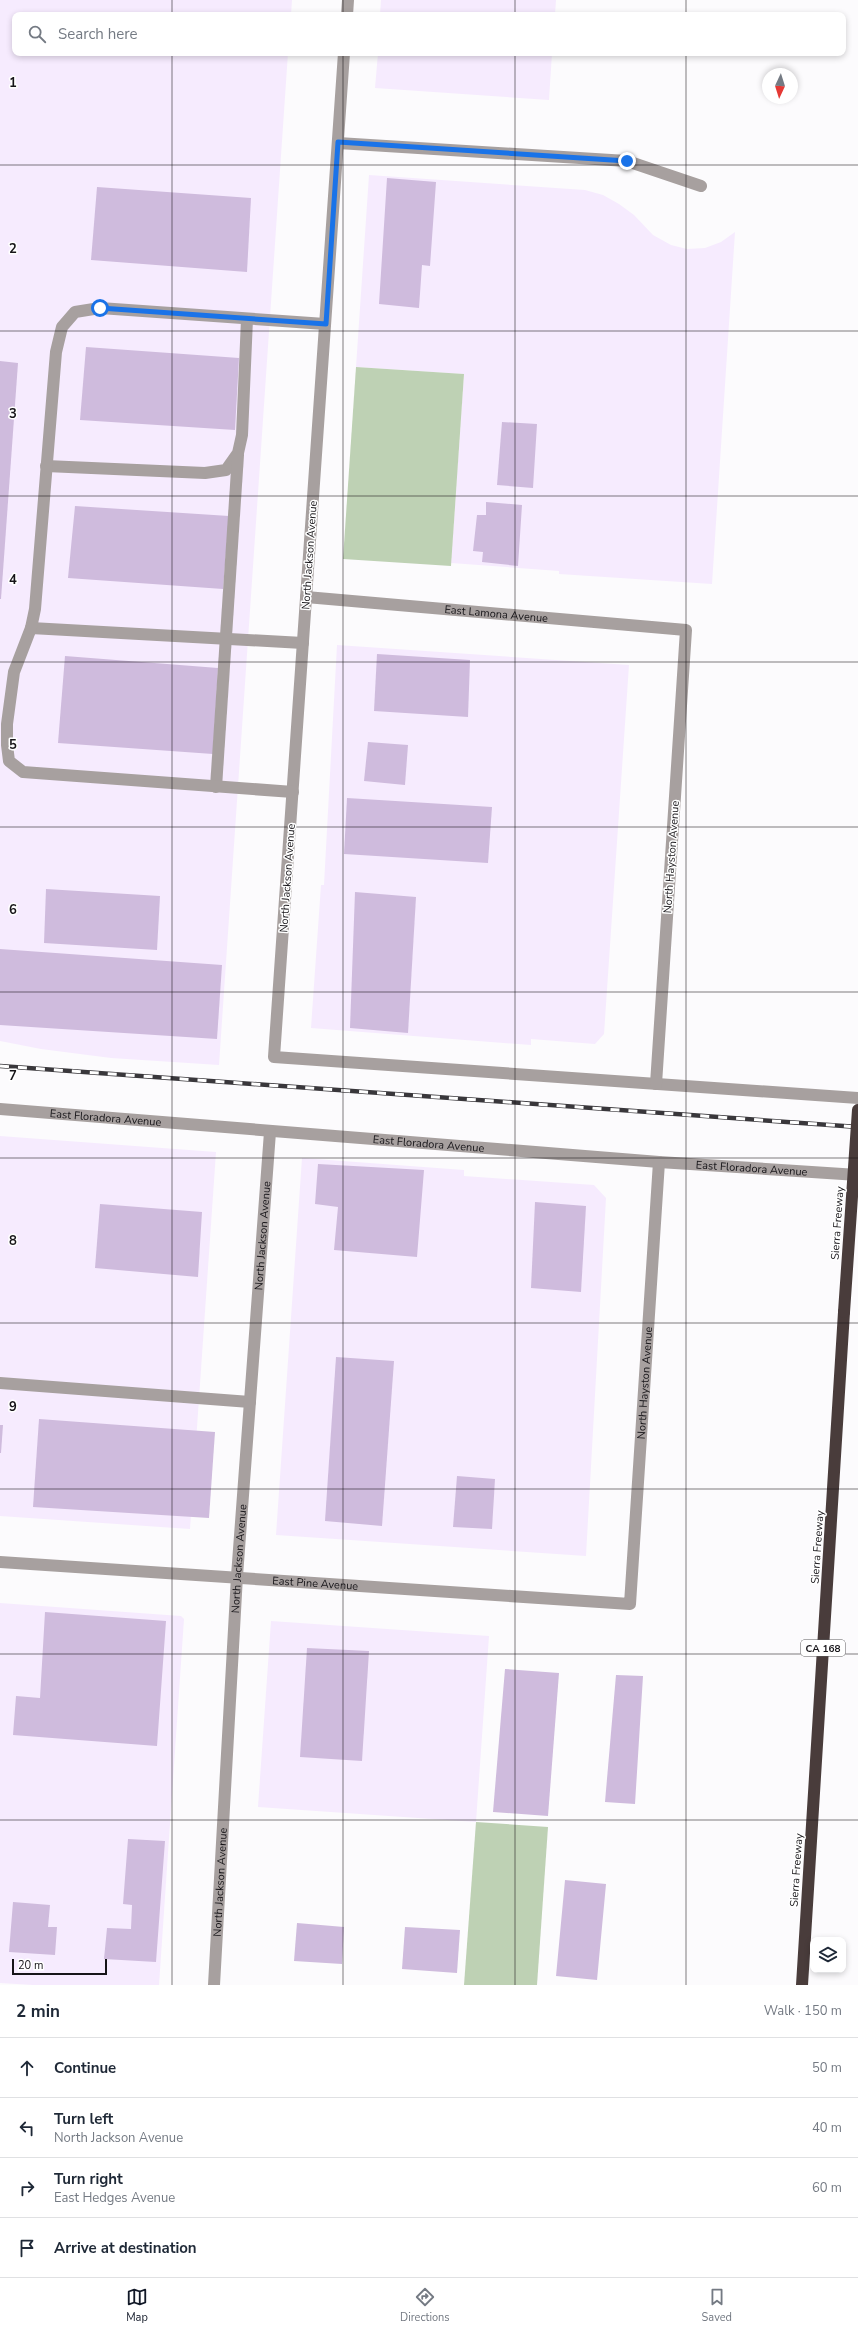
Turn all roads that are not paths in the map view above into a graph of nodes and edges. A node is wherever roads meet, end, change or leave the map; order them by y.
1 (348, 0) edge
2 (347, 12) edge
3 (344, 56) edge
4 (338, 142) junction
5 (701, 186) dead end
6 (247, 319) junction
7 (326, 324) junction
8 (238, 453) junction
9 (46, 466) junction
10 (306, 597) junction
11 (31, 628) junction
12 (686, 630) joint
13 (226, 639) junction
14 (303, 643) junction
15 (216, 787) junction
16 (293, 792) junction
17 (656, 1084) junction
18 (858, 1098) edge
19 (0, 1110) edge
20 (858, 1110) edge
21 (270, 1132) junction
22 (659, 1162) junction
23 (858, 1175) edge
24 (0, 1383) edge
25 (250, 1402) junction
26 (0, 1562) edge
27 (238, 1576) junction
28 (630, 1604) joint
29 (214, 1985) edge
30 (802, 1985) edge

1 - 2 street
3 - 4 street, North Jackson Avenue
4 - 5 street
4 - 7 street, North Jackson Avenue
6 - 7 street
6 - 8 street
6 - 9 street
7 - 10 street, North Jackson Avenue
8 - 9 street
8 - 13 street
9 - 11 street
10 - 12 street, East Lamona Avenue
10 - 14 street, North Jackson Avenue
11 - 13 street
11 - 15 street
12 - 17 street, North Hayston Avenue
13 - 14 street
13 - 15 street
14 - 16 street, North Jackson Avenue
15 - 16 street
16 - 17 street, North Jackson Avenue
17 - 18 street
19 - 21 street, East Floradora Avenue
20 - 30 highway, Sierra Freeway / CA 168, bridge
21 - 22 street, East Floradora Avenue
21 - 25 street, North Jackson Avenue
22 - 23 street, East Floradora Avenue
22 - 28 street, North Hayston Avenue
24 - 25 street
25 - 27 street, North Jackson Avenue
26 - 27 street, East Pine Avenue
27 - 28 street, East Pine Avenue
27 - 29 street, North Jackson Avenue

